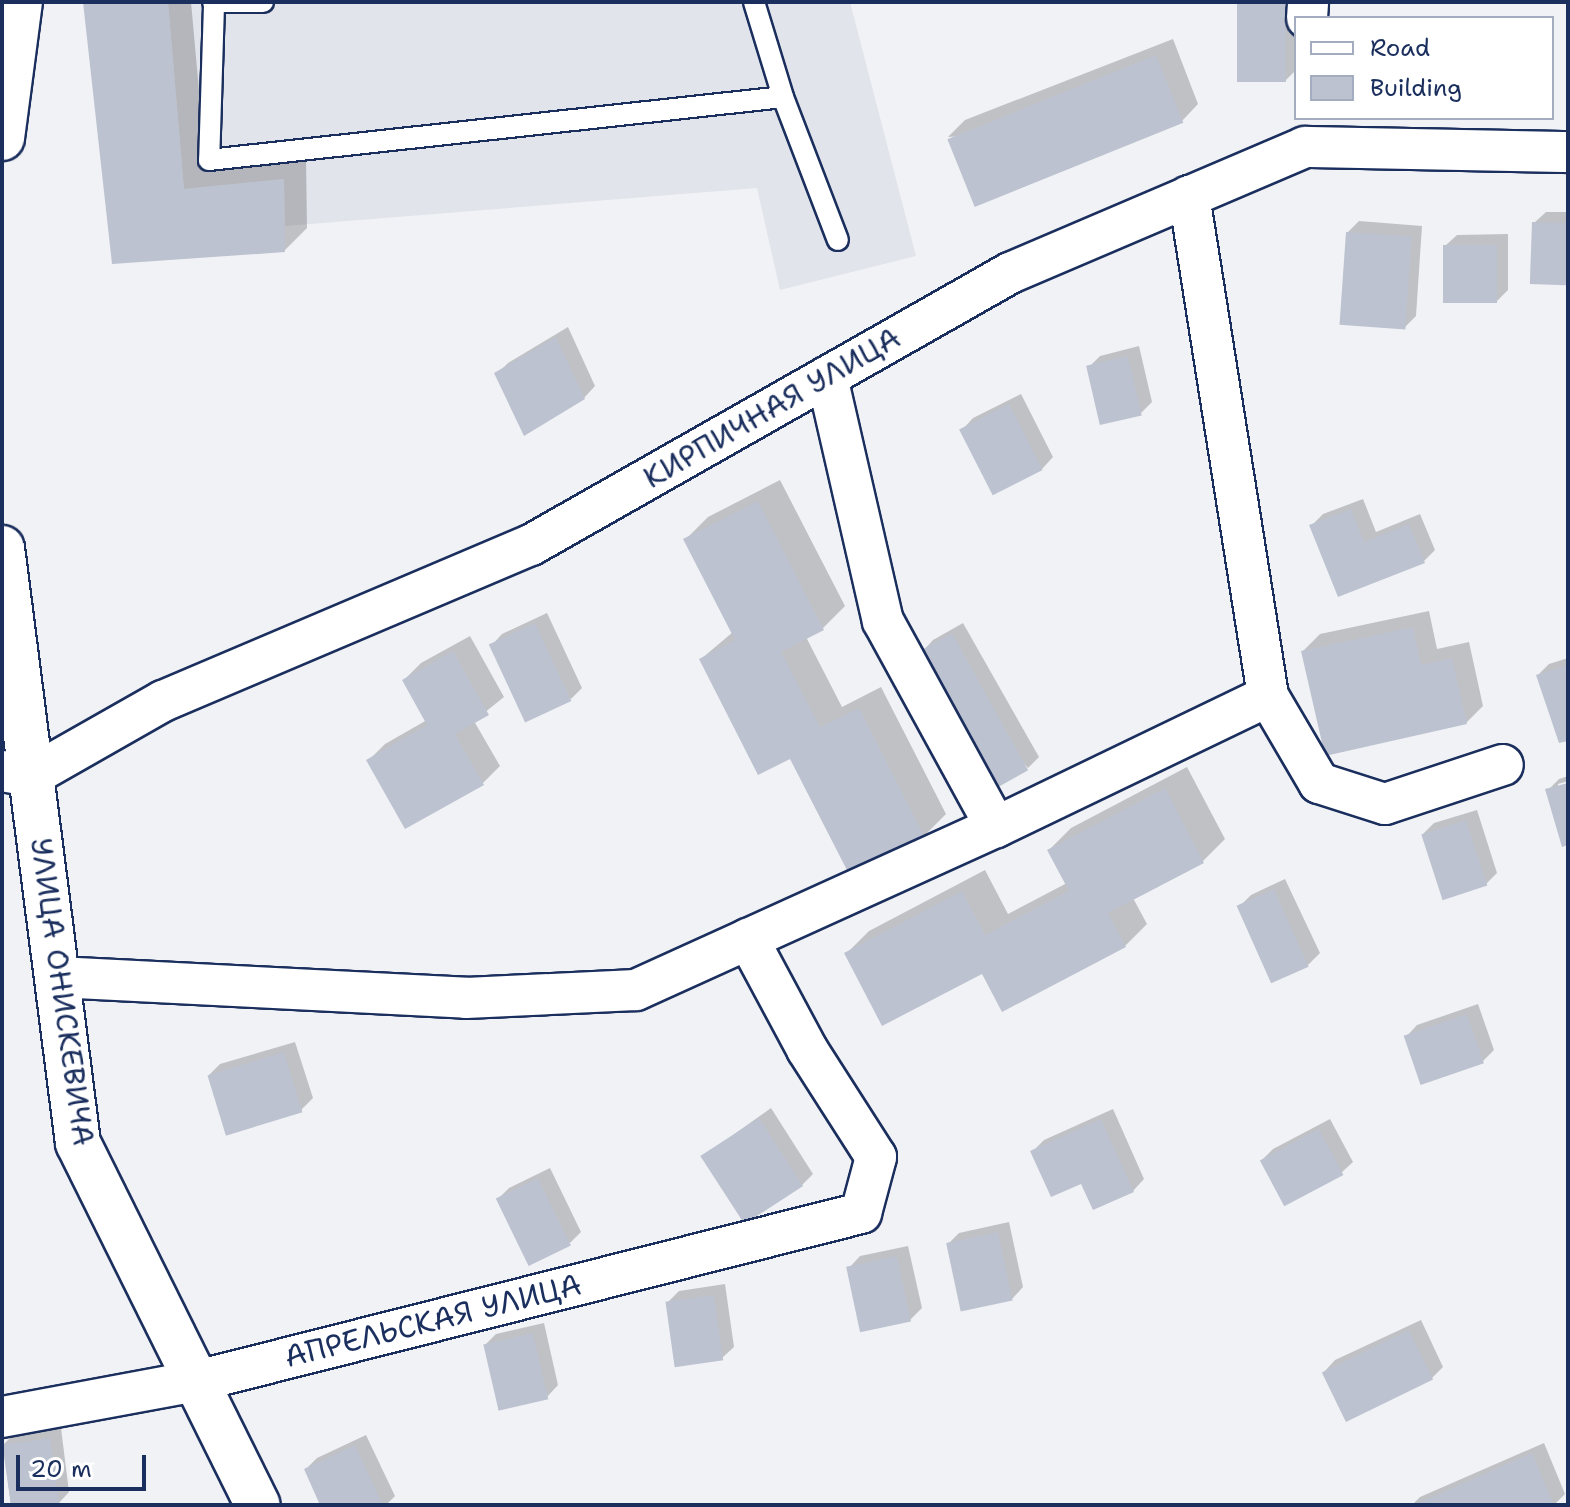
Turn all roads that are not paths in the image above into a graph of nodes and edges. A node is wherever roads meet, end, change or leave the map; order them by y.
1 (20, 2) edge
2 (263, 2) edge
3 (754, 2) edge
4 (214, 3) edge
5 (783, 97) junction
6 (1305, 132) edge
7 (2, 138) edge
8 (1568, 152) edge
9 (1189, 196) junction
10 (838, 240) dead end
11 (827, 377) junction
12 (2, 548) edge
13 (1268, 696) junction
14 (1503, 765) dead end
15 (16, 773) edge
16 (996, 827) junction
17 (748, 939) junction
18 (57, 977) junction
19 (197, 1381) junction
20 (2, 1417) edge
21 (258, 1505) edge

1 - 7 street
2 - 4 lane
3 - 5 lane
4 - 5 lane
5 - 10 lane
6 - 8 street, КИРПИЧНАЯ УЛИЦА
6 - 9 street, КИРПИЧНАЯ УЛИЦА
9 - 11 street, КИРПИЧНАЯ УЛИЦА
9 - 13 street
11 - 15 street, КИРПИЧНАЯ УЛИЦА
11 - 16 street
12 - 15 street, УЛИЦА ОНИСКЕВИЧА
13 - 14 street
13 - 16 street
15 - 18 street, УЛИЦА ОНИСКЕВИЧА
16 - 17 street
17 - 18 street
17 - 19 street, АПРЕЛЬСКАЯ УЛИЦА
18 - 19 street, УЛИЦА ОНИСКЕВИЧА
19 - 20 street, АПРЕЛЬСКАЯ УЛИЦА
19 - 21 street, УЛИЦА ОНИСКЕВИЧА

